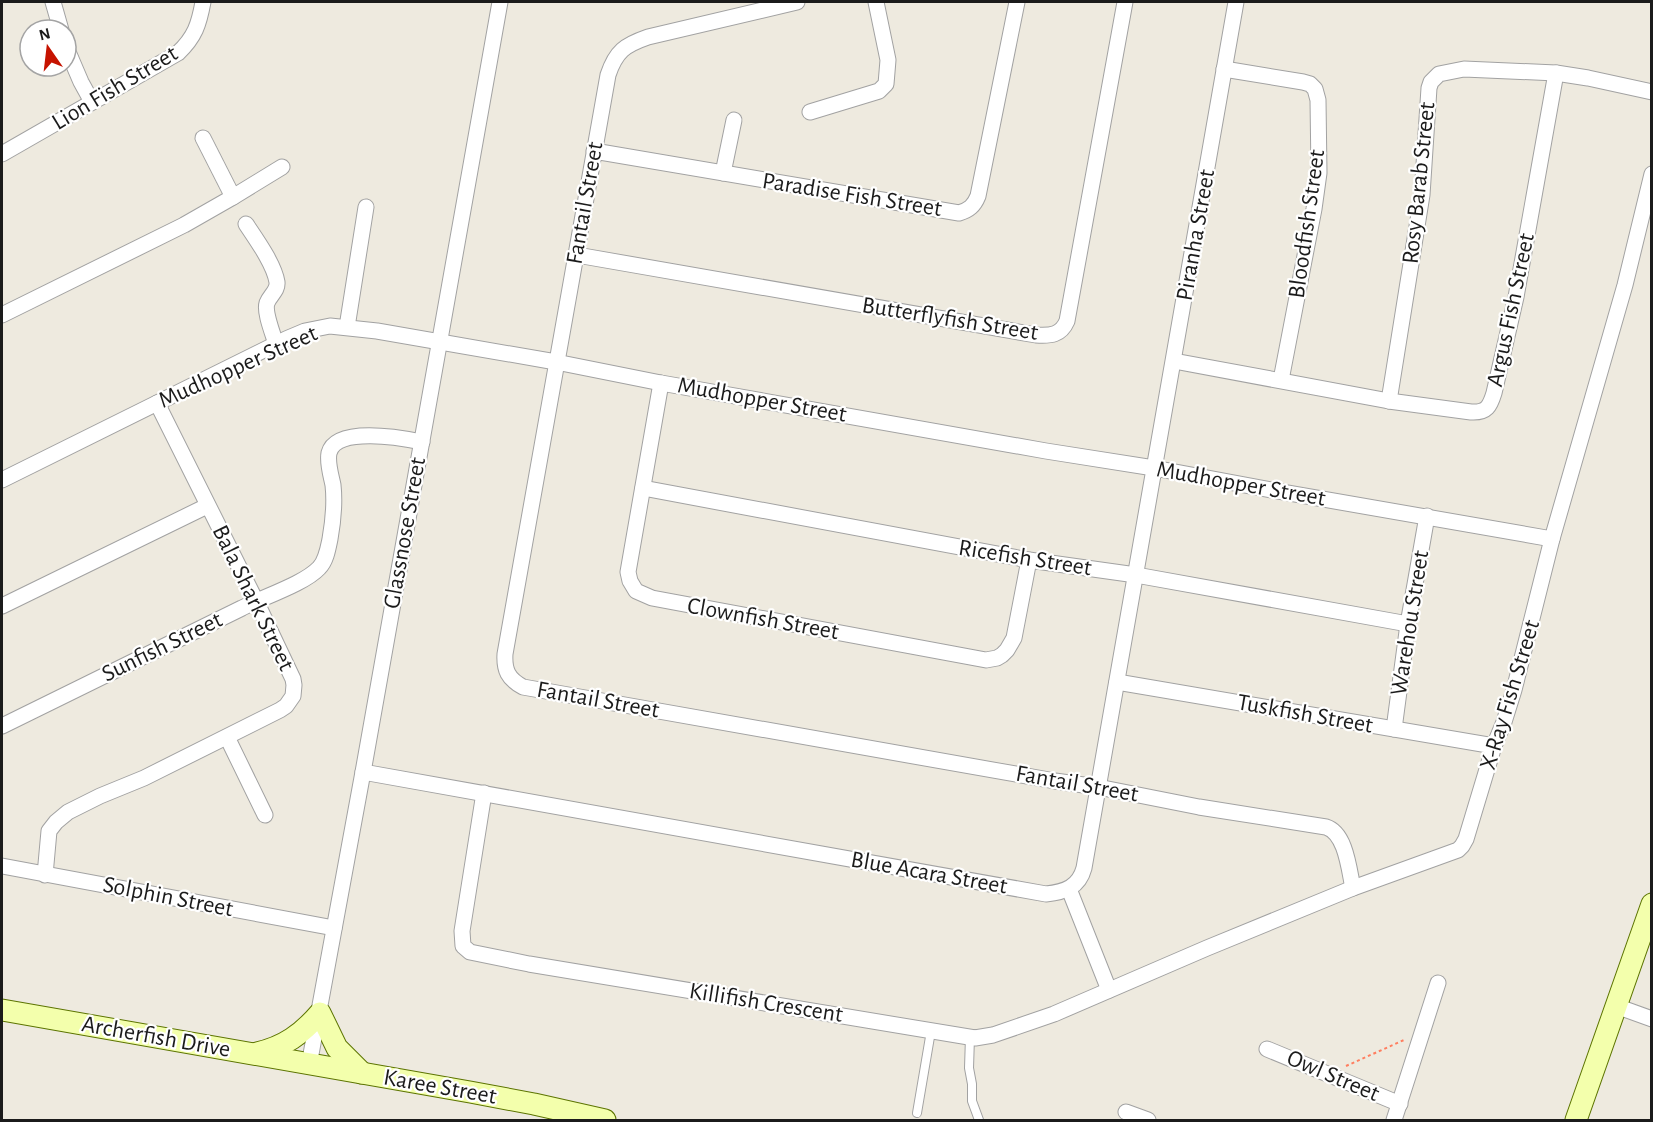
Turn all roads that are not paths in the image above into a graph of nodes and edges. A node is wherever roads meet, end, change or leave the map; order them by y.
1 (53, 2) edge
2 (203, 2) edge
3 (500, 2) edge
4 (796, 2) edge
5 (876, 2) edge
6 (1017, 2) edge
7 (1125, 2) edge
8 (1236, 2) edge
9 (58, 18) edge
10 (1224, 69) junction
11 (78, 72) edge
12 (1556, 73) junction
13 (1652, 92) edge
14 (92, 102) junction
15 (810, 112) dead end
16 (734, 120) dead end
17 (203, 138) dead end
18 (594, 151) junction
19 (2, 154) edge
20 (282, 167) dead end
21 (723, 173) junction
22 (1652, 174) edge
23 (233, 197) junction
24 (366, 207) dead end
25 (246, 224) dead end
26 (577, 255) junction
27 (2, 315) edge
28 (347, 327) junction
29 (439, 342) junction
30 (276, 344) junction
31 (1174, 361) junction
32 (556, 362) junction
33 (1281, 380) junction
34 (661, 383) junction
35 (1389, 401) junction
36 (157, 403) junction
37 (422, 442) junction
38 (1154, 468) junction
39 (2, 480) edge
40 (643, 488) junction
41 (207, 506) junction
42 (1427, 516) junction
43 (1552, 539) junction
44 (1029, 560) junction
45 (1136, 575) junction
46 (256, 601) junction
47 (2, 606) edge
48 (1408, 624) junction
49 (1117, 682) junction
50 (2, 726) edge
51 (1394, 729) junction
52 (226, 737) junction
53 (1494, 747) junction
54 (363, 771) junction
55 (1098, 787) junction
56 (484, 793) junction
57 (265, 815) dead end
58 (2, 866) edge
59 (45, 875) junction
60 (1353, 888) junction
61 (1069, 889) junction
62 (1652, 904) edge
63 (334, 928) junction
64 (1438, 983) dead end
65 (1109, 990) junction
66 (1616, 1006) junction
67 (2, 1010) edge
68 (320, 1013) junction
69 (1652, 1019) edge
70 (931, 1031) junction
71 (970, 1037) junction
72 (1267, 1049) dead end
73 (253, 1054) junction
74 (309, 1065) junction
75 (362, 1073) junction
76 (1400, 1104) junction
77 (1126, 1112) dead end
78 (917, 1113) dead end
79 (604, 1120) edge
80 (979, 1120) edge
81 (1148, 1120) edge
82 (1394, 1120) edge
83 (1576, 1120) edge

1 - 9 street
2 - 14 street, Lion Fish Street
3 - 29 street, Glassnose Street
4 - 18 street, Fantail Street
5 - 15 street
6 - 21 street, Paradise Fish Street
7 - 26 street, Butterflyfish Street
8 - 10 street, Piranha Street
10 - 31 street, Piranha Street
10 - 33 street, Bloodfish Street
11 - 14 street
12 - 13 street, Rosy Barab Street
12 - 35 street, Argus Fish Street
12 - 35 street, Rosy Barab Street
14 - 19 street, Lion Fish Street
16 - 21 street
17 - 23 street
18 - 21 street, Paradise Fish Street
18 - 26 street, Fantail Street
20 - 23 street
22 - 43 street, X-Ray Fish Street
23 - 27 street
24 - 28 street
25 - 30 street
26 - 32 street, Fantail Street
28 - 29 street, Mudhopper Street
28 - 30 street, Mudhopper Street
29 - 32 street, Mudhopper Street
29 - 37 street, Glassnose Street
30 - 36 street, Mudhopper Street
31 - 33 street, Argus Fish Street
31 - 38 street, Piranha Street
32 - 34 street, Mudhopper Street
32 - 55 street, Fantail Street
33 - 35 street, Argus Fish Street
34 - 38 street, Mudhopper Street
34 - 40 street, Clownfish Street
36 - 39 street, Mudhopper Street
36 - 41 street, Bala Shark Street
37 - 46 street, Sunfish Street
37 - 54 street, Glassnose Street
38 - 42 street, Mudhopper Street
38 - 45 street
40 - 44 street, Ricefish Street
40 - 44 street, Clownfish Street
41 - 46 street, Bala Shark Street
41 - 47 street
42 - 43 street, Mudhopper Street
42 - 48 street, Warehou Street
43 - 53 street, X-Ray Fish Street
44 - 45 street, Ricefish Street
45 - 48 street, Ricefish Street
45 - 49 street
46 - 50 street, Sunfish Street
46 - 52 street, Bala Shark Street
48 - 51 street, Warehou Street
49 - 51 street, Tuskfish Street
49 - 55 street
51 - 53 street, Tuskfish Street
52 - 57 street
52 - 59 street, Bala Shark Street
53 - 60 street, X-Ray Fish Street
54 - 56 street, Blue Acara Street
54 - 63 street, Glassnose Street
55 - 60 street, Fantail Street
55 - 61 street
56 - 61 street, Blue Acara Street
56 - 70 street, Killifish Crescent
58 - 59 street, Solphin Street
59 - 63 street, Solphin Street
60 - 65 street, X-Ray Fish Street
61 - 65 street
62 - 66 street
63 - 68 street, Glassnose Street
64 - 76 street
65 - 71 street, Killifish Crescent
66 - 69 street
66 - 83 street
67 - 73 street, Archerfish Drive
68 - 73 street
68 - 74 street, Glassnose Street
68 - 75 street
70 - 71 street, Killifish Crescent
70 - 78 lane
71 - 80 lane
72 - 76 street, Owl Street
73 - 74 street, Archerfish Drive
74 - 75 street, Karee Street
75 - 79 street, Karee Street
76 - 82 street
77 - 81 street

